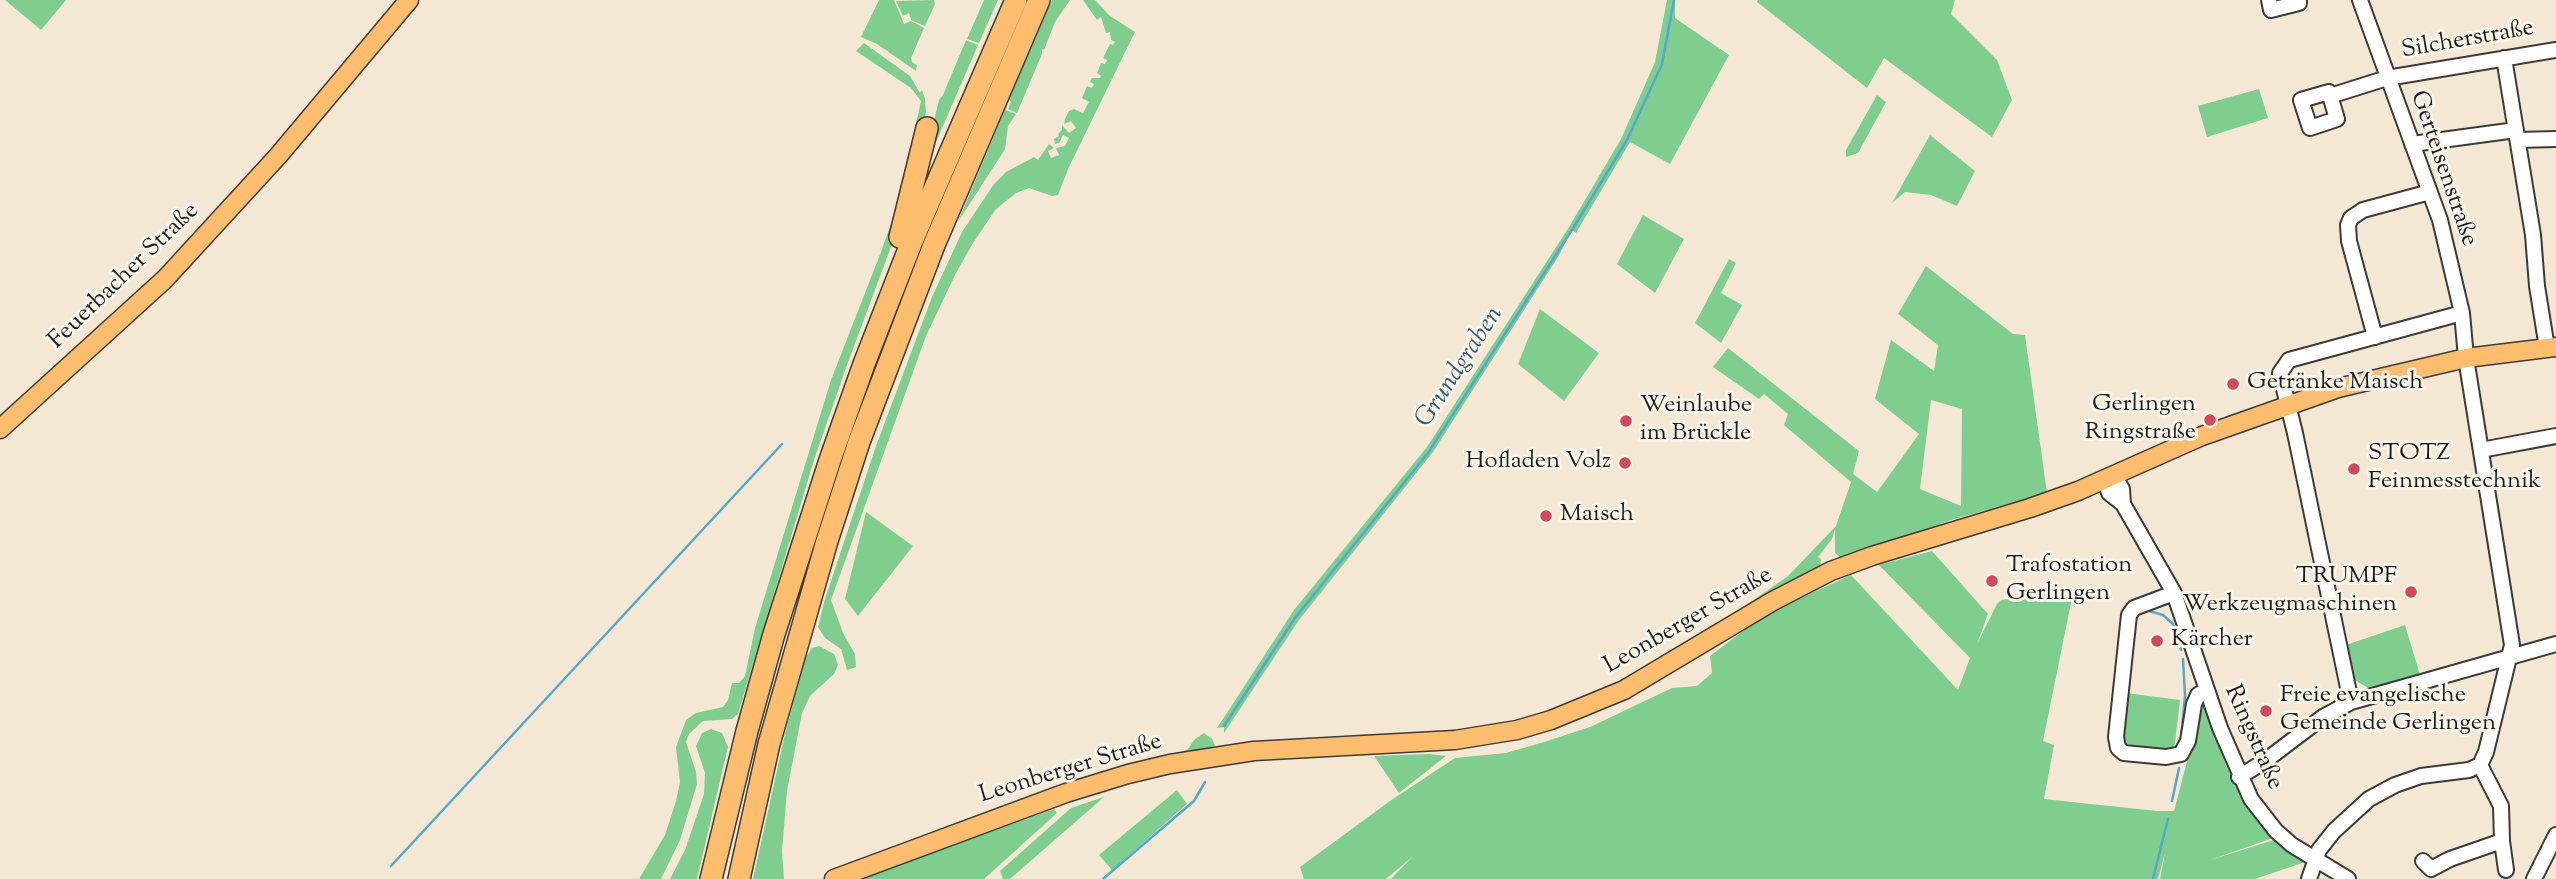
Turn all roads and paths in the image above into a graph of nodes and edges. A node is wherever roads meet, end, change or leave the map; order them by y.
1 (409, 0) edge
2 (1016, 0) edge
3 (1039, 0) edge
4 (2269, 0) edge
5 (2299, 0) edge
6 (2360, 0) edge
7 (2556, 50) edge
8 (2504, 58) junction
9 (2387, 78) junction
10 (2330, 96) dead end
11 (927, 128) dead end
12 (2517, 135) junction
13 (2556, 139) edge
14 (2412, 144) junction
15 (2430, 192) junction
16 (948, 246) dead end
17 (892, 291) junction
18 (2462, 313) junction
19 (900, 332) junction
20 (2375, 337) junction
21 (2552, 347) edge
22 (2466, 358) junction
23 (2288, 404) junction
24 (0, 429) edge
25 (2556, 436) edge
26 (2481, 450) junction
27 (2108, 478) junction
28 (2174, 593) junction
29 (2556, 644) edge
30 (2509, 659) junction
31 (2206, 690) junction
32 (2351, 702) junction
33 (2480, 765) junction
34 (2239, 777) junction
35 (2556, 835) edge
36 (2502, 841) junction
37 (2314, 860) junction
38 (2423, 861) dead end
39 (2506, 870) dead end
40 (711, 879) edge
41 (739, 879) edge
42 (834, 879) edge
43 (2309, 879) edge
44 (2348, 879) edge
45 (2534, 879) edge

1 - 24 main road, Feuerbacher Straße
2 - 17 highway
3 - 19 highway
4 - 5 street
6 - 9 street, Gerteisenstraße
7 - 8 street, Silcherstraße
8 - 9 street, Silcherstraße
8 - 12 street
9 - 10 street, Gerteisenstraße
9 - 14 street, Gerteisenstraße
11 - 17 highway
12 - 13 street
12 - 14 street
12 - 21 street
14 - 15 street, Gerteisenstraße
15 - 18 street, Gerteisenstraße
15 - 20 street
16 - 19 highway
17 - 40 highway
18 - 20 street
18 - 22 street, Gerteisenstraße
19 - 41 highway
20 - 23 street
21 - 22 main road, Leonberger Straße
22 - 23 main road, Leonberger Straße
22 - 26 street, Gerteisenstraße
23 - 27 main road, Leonberger Straße
23 - 32 street
25 - 26 street
26 - 30 street, Gerteisenstraße
27 - 28 street, Ringstraße
27 - 42 main road, Leonberger Straße
28 - 31 street, Ringstraße
28 - 31 street
29 - 30 street
30 - 32 street
30 - 33 street, Gerteisenstraße
31 - 34 street, Ringstraße
32 - 34 street
33 - 36 street
33 - 37 street
34 - 37 street, Ringstraße
35 - 45 street
36 - 38 street
36 - 39 street
37 - 43 street
37 - 44 street, Ringstraße

